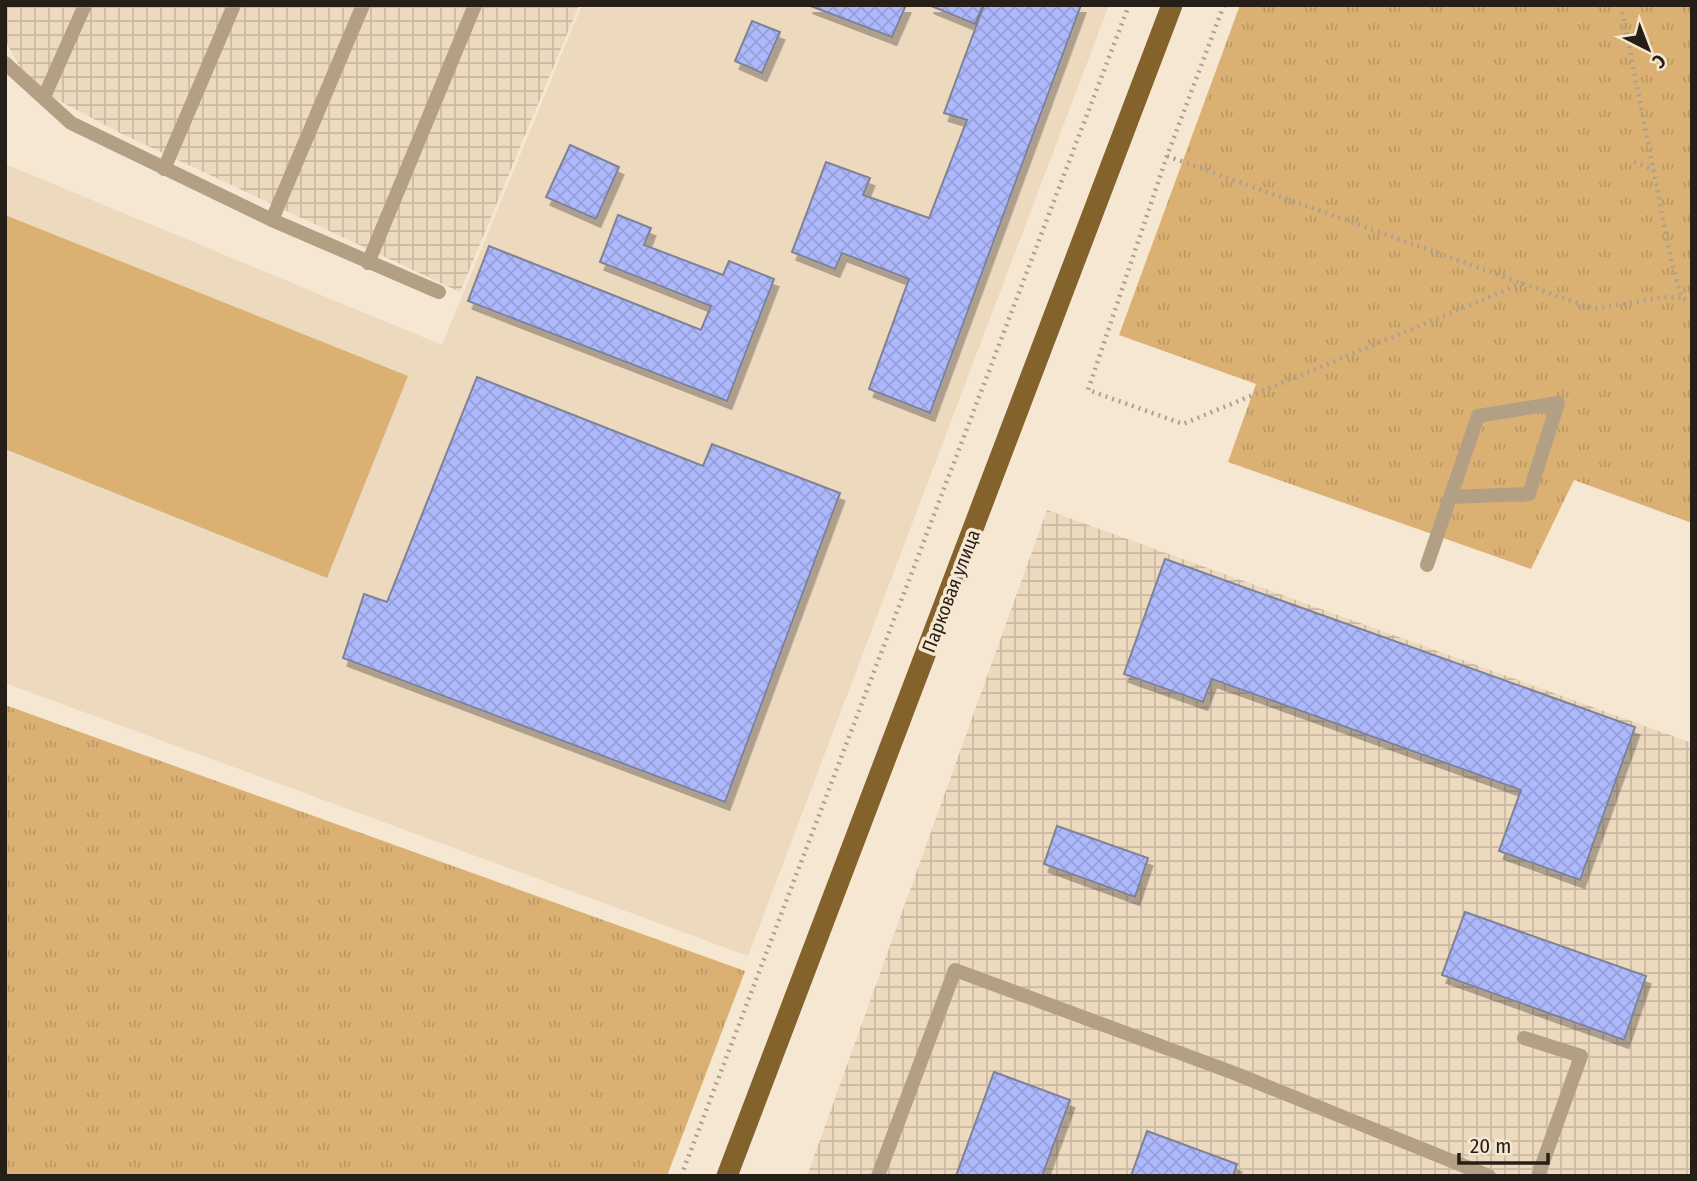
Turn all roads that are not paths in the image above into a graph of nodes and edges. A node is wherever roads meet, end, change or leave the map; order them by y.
1 (85, 5) edge
2 (234, 5) edge
3 (363, 5) edge
4 (475, 5) edge
5 (1172, 5) edge
6 (5, 63) edge
7 (44, 97) junction
8 (164, 169) junction
9 (272, 220) junction
10 (369, 263) junction
11 (439, 292) dead end
12 (1450, 497) junction
13 (1427, 565) dead end
14 (1524, 1038) dead end
15 (727, 1176) edge
16 (878, 1176) edge
17 (1489, 1176) edge
18 (1538, 1176) edge

1 - 7 lane
2 - 8 lane
3 - 9 lane
4 - 10 lane
5 - 15 main road, Парковая улица
6 - 7 lane
7 - 8 lane
8 - 9 lane
9 - 10 lane
10 - 11 lane
12 - 12 lane
12 - 13 lane
14 - 18 lane
16 - 17 lane

